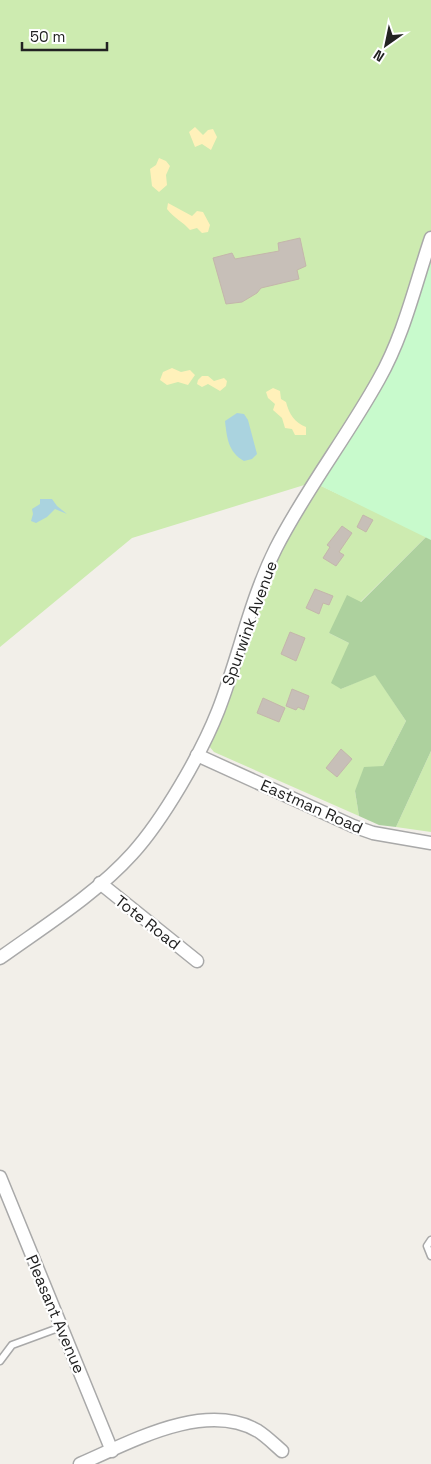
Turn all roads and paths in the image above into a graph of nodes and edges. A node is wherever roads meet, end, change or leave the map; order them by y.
1 (431, 238) edge
2 (197, 754) junction
3 (431, 843) edge
4 (100, 883) junction
5 (0, 958) edge
6 (197, 961) dead end
7 (0, 1177) edge
8 (431, 1240) edge
9 (431, 1256) edge
10 (61, 1327) junction
11 (0, 1361) edge
12 (112, 1451) junction
13 (282, 1451) dead end
14 (80, 1464) edge

1 - 2 street, Spurwink Avenue
2 - 3 street, Eastman Road
2 - 4 street, Spurwink Avenue
4 - 5 street, Spurwink Avenue
4 - 6 street, Tote Road
7 - 10 street, Pleasant Avenue
8 - 9 lane
10 - 11 lane
10 - 12 street, Pleasant Avenue
12 - 13 street
12 - 14 street

